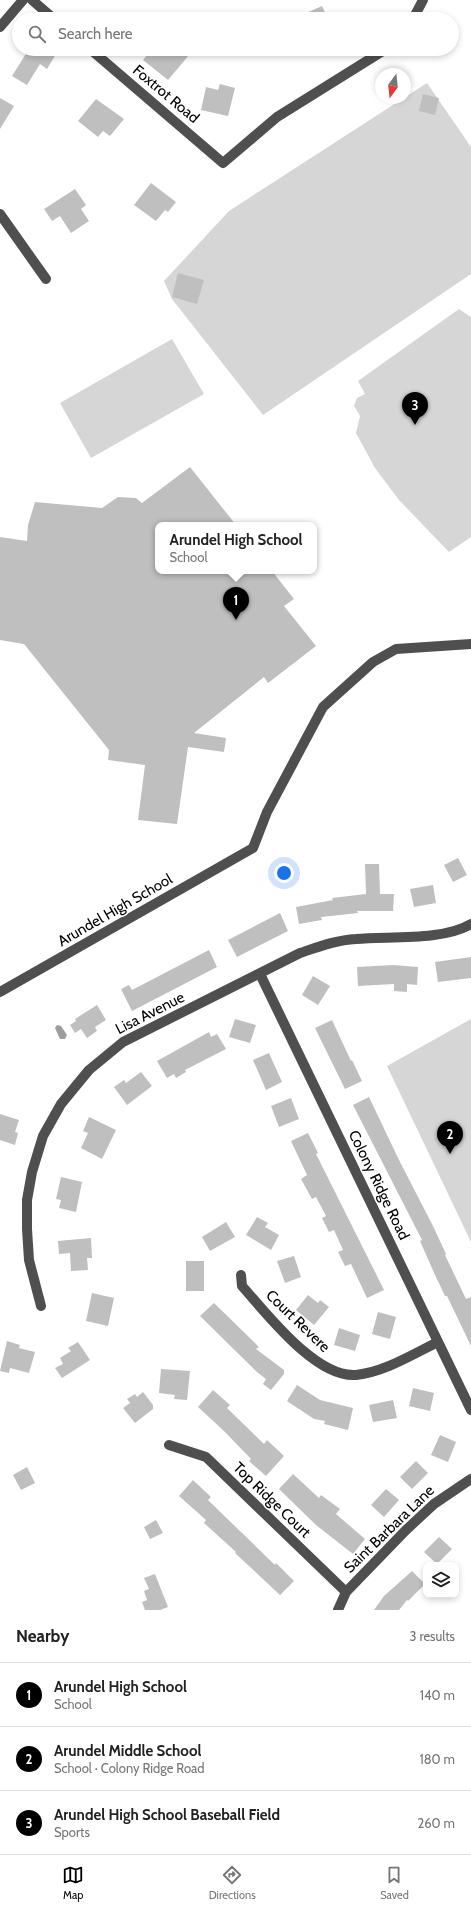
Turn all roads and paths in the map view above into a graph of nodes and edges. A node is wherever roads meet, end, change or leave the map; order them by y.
1 (23, 0) edge
2 (32, 0) edge
3 (423, 0) edge
4 (13, 12) edge
5 (46, 12) edge
6 (417, 12) edge
7 (12, 13) edge
8 (0, 27) edge
9 (98, 56) edge
10 (375, 56) edge
11 (0, 214) edge
12 (46, 279) dead end
13 (471, 644) edge
14 (471, 924) edge
15 (260, 974) junction
16 (0, 992) edge
17 (241, 1275) dead end
18 (41, 1306) dead end
19 (438, 1342) junction
20 (471, 1410) edge
21 (169, 1445) dead end
22 (471, 1479) edge
23 (346, 1592) junction
24 (338, 1610) edge

1 - 4 street
2 - 5 street
3 - 6 street
7 - 8 street
9 - 10 street, Foxtrot Road
11 - 12 street
13 - 16 street, Arundel High School
14 - 15 street, Lisa Avenue
15 - 18 street, Lisa Avenue
15 - 19 street, Colony Ridge Road
17 - 19 street, Court Revere
19 - 20 street, Colony Ridge Road
21 - 23 street, Top Ridge Court
22 - 23 street, Saint Barbara Lane
23 - 24 street, Saint Barbara Lane

